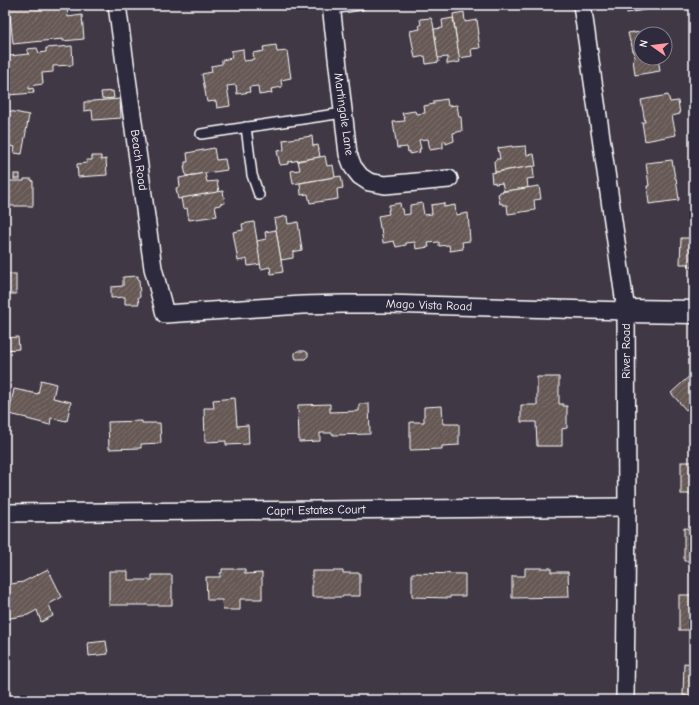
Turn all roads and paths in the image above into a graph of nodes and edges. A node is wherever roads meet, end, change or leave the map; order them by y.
1 (117, 5) edge
2 (360, 5) edge
3 (582, 5) edge
4 (331, 7) edge
5 (343, 112) junction
6 (246, 127) junction
7 (201, 134) dead end
8 (449, 179) dead end
9 (259, 195) dead end
10 (626, 311) junction
11 (694, 312) edge
12 (165, 314) joint
13 (627, 507) junction
14 (5, 513) edge
15 (625, 700) edge

1 - 12 street, Beach Road
2 - 4 lane
3 - 10 street, River Road
4 - 5 street, Martingale Lane
5 - 6 lane
5 - 8 street, Martingale Lane
6 - 7 lane
6 - 9 lane
10 - 11 street, Mago Vista Road
10 - 12 street, Mago Vista Road
10 - 13 street, River Road
13 - 14 street, Capri Estates Court
13 - 15 street, River Road

